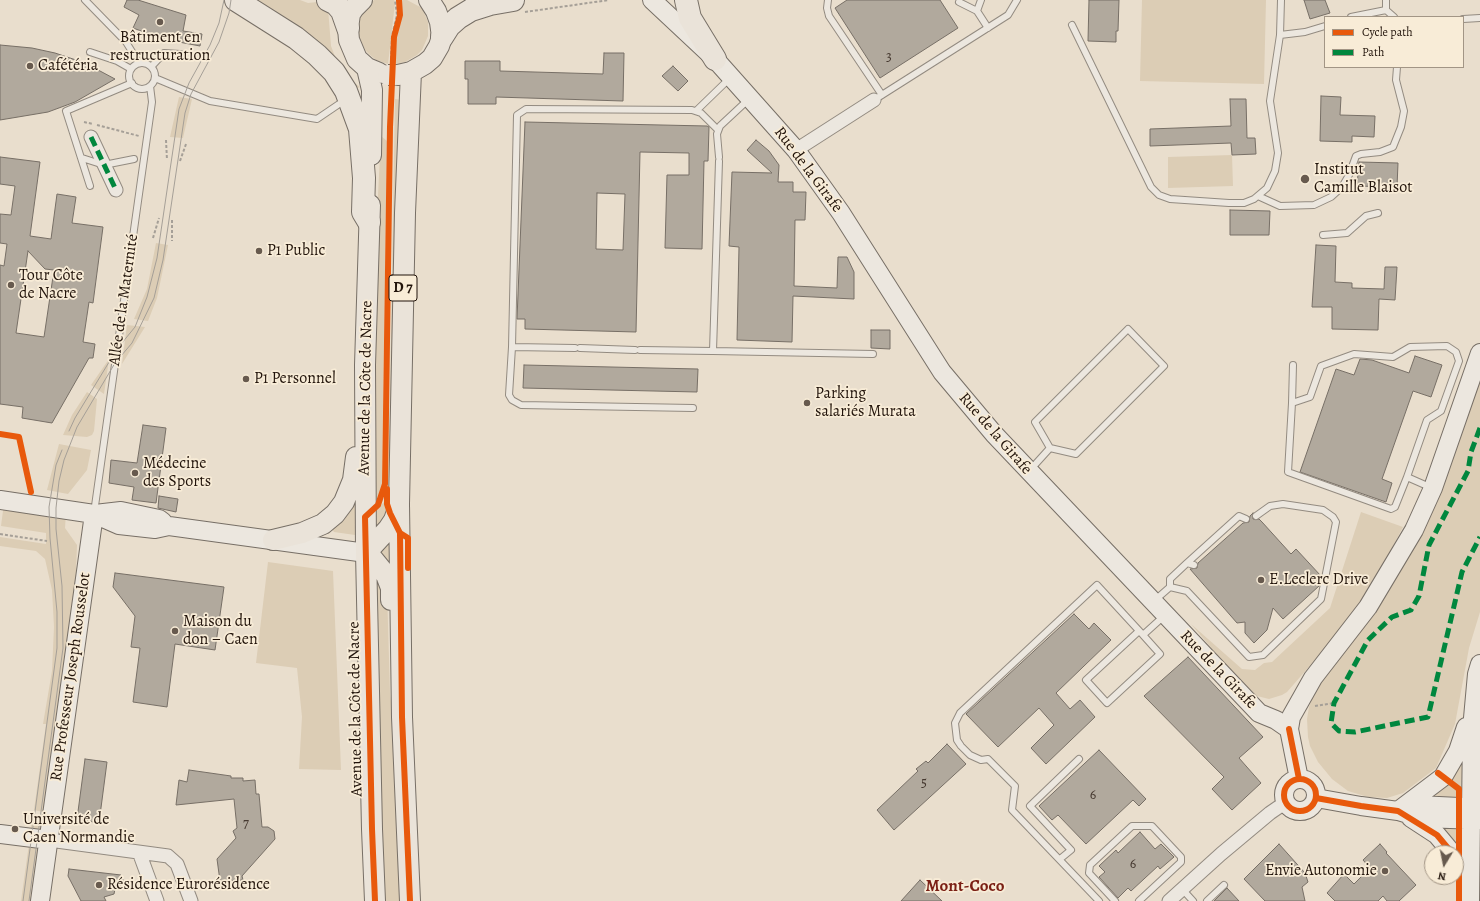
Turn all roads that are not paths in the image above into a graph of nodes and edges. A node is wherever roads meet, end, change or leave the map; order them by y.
1 (85, 0) edge
2 (236, 0) edge
3 (328, 0) edge
4 (362, 0) edge
5 (429, 0) edge
6 (652, 0) edge
7 (686, 0) edge
8 (828, 0) edge
9 (981, 0) edge
10 (1017, 0) edge
11 (1281, 0) edge
12 (1386, 0) edge
13 (959, 2) dead end
14 (519, 6) edge
15 (1386, 10) junction
16 (977, 11) junction
17 (1356, 16) edge
18 (1393, 16) edge
19 (1480, 18) edge
20 (1464, 19) edge
21 (1072, 25) dead end
22 (1324, 26) edge
23 (348, 28) junction
24 (988, 28) junction
25 (1280, 35) junction
26 (442, 36) junction
27 (90, 52) dead end
28 (180, 54) dead end
29 (715, 59) junction
30 (139, 63) junction
31 (151, 66) junction
32 (367, 68) junction
33 (1397, 68) edge
34 (131, 69) junction
35 (395, 71) junction
36 (731, 77) junction
37 (155, 78) junction
38 (132, 83) junction
39 (150, 86) junction
40 (349, 97) junction
41 (750, 98) junction
42 (878, 98) junction
43 (696, 111) junction
44 (718, 130) junction
45 (91, 137) dead end
46 (796, 150) junction
47 (82, 158) junction
48 (134, 159) dead end
49 (104, 165) junction
50 (90, 186) dead end
51 (116, 190) dead end
52 (1258, 196) junction
53 (1378, 213) dead end
54 (370, 222) junction
55 (1323, 235) dead end
56 (512, 347) junction
57 (713, 352) junction
58 (873, 354) dead end
59 (1480, 354) edge
60 (365, 365) junction
61 (1293, 365) dead end
62 (1292, 403) junction
63 (693, 408) dead end
64 (1050, 448) junction
65 (1029, 472) junction
66 (1407, 477) junction
67 (1433, 488) junction
68 (0, 500) edge
69 (399, 504) junction
70 (94, 514) junction
71 (1256, 516) dead end
72 (1246, 519) dead end
73 (272, 540) junction
74 (366, 553) junction
75 (1187, 563) junction
76 (1194, 565) dead end
77 (1170, 587) junction
78 (1159, 608) junction
79 (1141, 633) junction
80 (1479, 669) edge
81 (402, 717) junction
82 (1289, 729) junction
83 (1080, 759) dead end
84 (1299, 779) junction
85 (1316, 798) junction
86 (1286, 802) junction
87 (1398, 811) junction
88 (1475, 814) edge
89 (0, 834) edge
90 (49, 840) junction
91 (1445, 845) edge
92 (139, 852) junction
93 (1060, 859) junction
94 (1464, 872) edge
95 (1224, 885) dead end
96 (1182, 889) junction
97 (1470, 896) edge
98 (40, 901) edge
99 (157, 901) edge
100 (191, 901) edge
101 (375, 901) edge
102 (410, 901) edge
103 (1099, 901) edge
104 (1115, 901) edge
105 (1139, 901) edge
106 (1169, 901) edge
107 (1193, 901) edge
108 (1207, 901) edge

1 - 30 lane
2 - 40 highway
3 - 23 highway
4 - 23 main road, Avenue de la Côte de Nacre
5 - 26 main road
6 - 29 street, Rue de la Girafe
7 - 29 highway
8 - 42 lane
9 - 16 lane
10 - 24 lane
11 - 25 lane
12 - 15 lane
13 - 16 lane
14 - 26 highway
15 - 17 lane
15 - 18 lane
16 - 24 lane
19 - 20 lane
21 - 52 lane
22 - 25 lane
23 - 32 main road, Avenue de la Côte de Nacre
24 - 42 lane
25 - 52 lane
26 - 35 main road
27 - 34 lane
28 - 31 lane
29 - 36 street, Rue de la Girafe
30 - 31 lane
30 - 34 lane
31 - 37 lane
32 - 35 main road
32 - 54 main road, Avenue de la Côte de Nacre / D 7
33 - 52 lane
34 - 38 lane
35 - 69 main road, D 7
36 - 41 street, Rue de la Girafe
36 - 43 lane
37 - 39 lane
37 - 40 lane
38 - 39 lane
38 - 47 lane
39 - 70 lane, Allée de la Maternité
40 - 54 highway
41 - 44 lane
41 - 46 street, Rue de la Girafe
42 - 46 street
43 - 44 lane
43 - 56 lane
44 - 57 lane
45 - 49 street
46 - 65 street, Rue de la Girafe
47 - 49 lane
47 - 50 lane
48 - 49 lane
49 - 51 street
53 - 55 lane
54 - 60 main road, Avenue de la Côte de Nacre / D 7
56 - 57 lane
56 - 63 lane
57 - 58 lane
59 - 67 street
60 - 73 main road
60 - 74 main road, Avenue de la Côte de Nacre / D 7
61 - 62 lane
62 - 66 lane
62 - 66 lane
64 - 64 lane
64 - 65 lane
65 - 78 street, Rue de la Girafe
66 - 67 lane
67 - 82 street
68 - 70 street
69 - 74 main road
69 - 81 main road, D 7
70 - 73 street
70 - 90 street, Rue Professeur Joseph Rousselot
71 - 77 lane
72 - 75 lane
73 - 74 street
74 - 81 main road
74 - 101 main road, Avenue de la Côte de Nacre / D 7
75 - 76 lane
75 - 77 lane
77 - 78 lane
78 - 79 lane
78 - 82 street, Rue de la Girafe
79 - 79 lane
79 - 93 lane
80 - 87 street
80 - 88 street
81 - 102 main road, D 7
82 - 84 street
83 - 93 lane
84 - 85 street
84 - 86 street
85 - 86 street
85 - 87 street
86 - 96 street
87 - 88 street
87 - 91 street
88 - 97 street
89 - 90 street
90 - 92 street
90 - 98 street, Rue Professeur Joseph Rousselot
92 - 99 street
92 - 100 street
93 - 103 lane
94 - 97 street
95 - 108 lane
96 - 106 street
96 - 107 lane
104 - 105 lane

